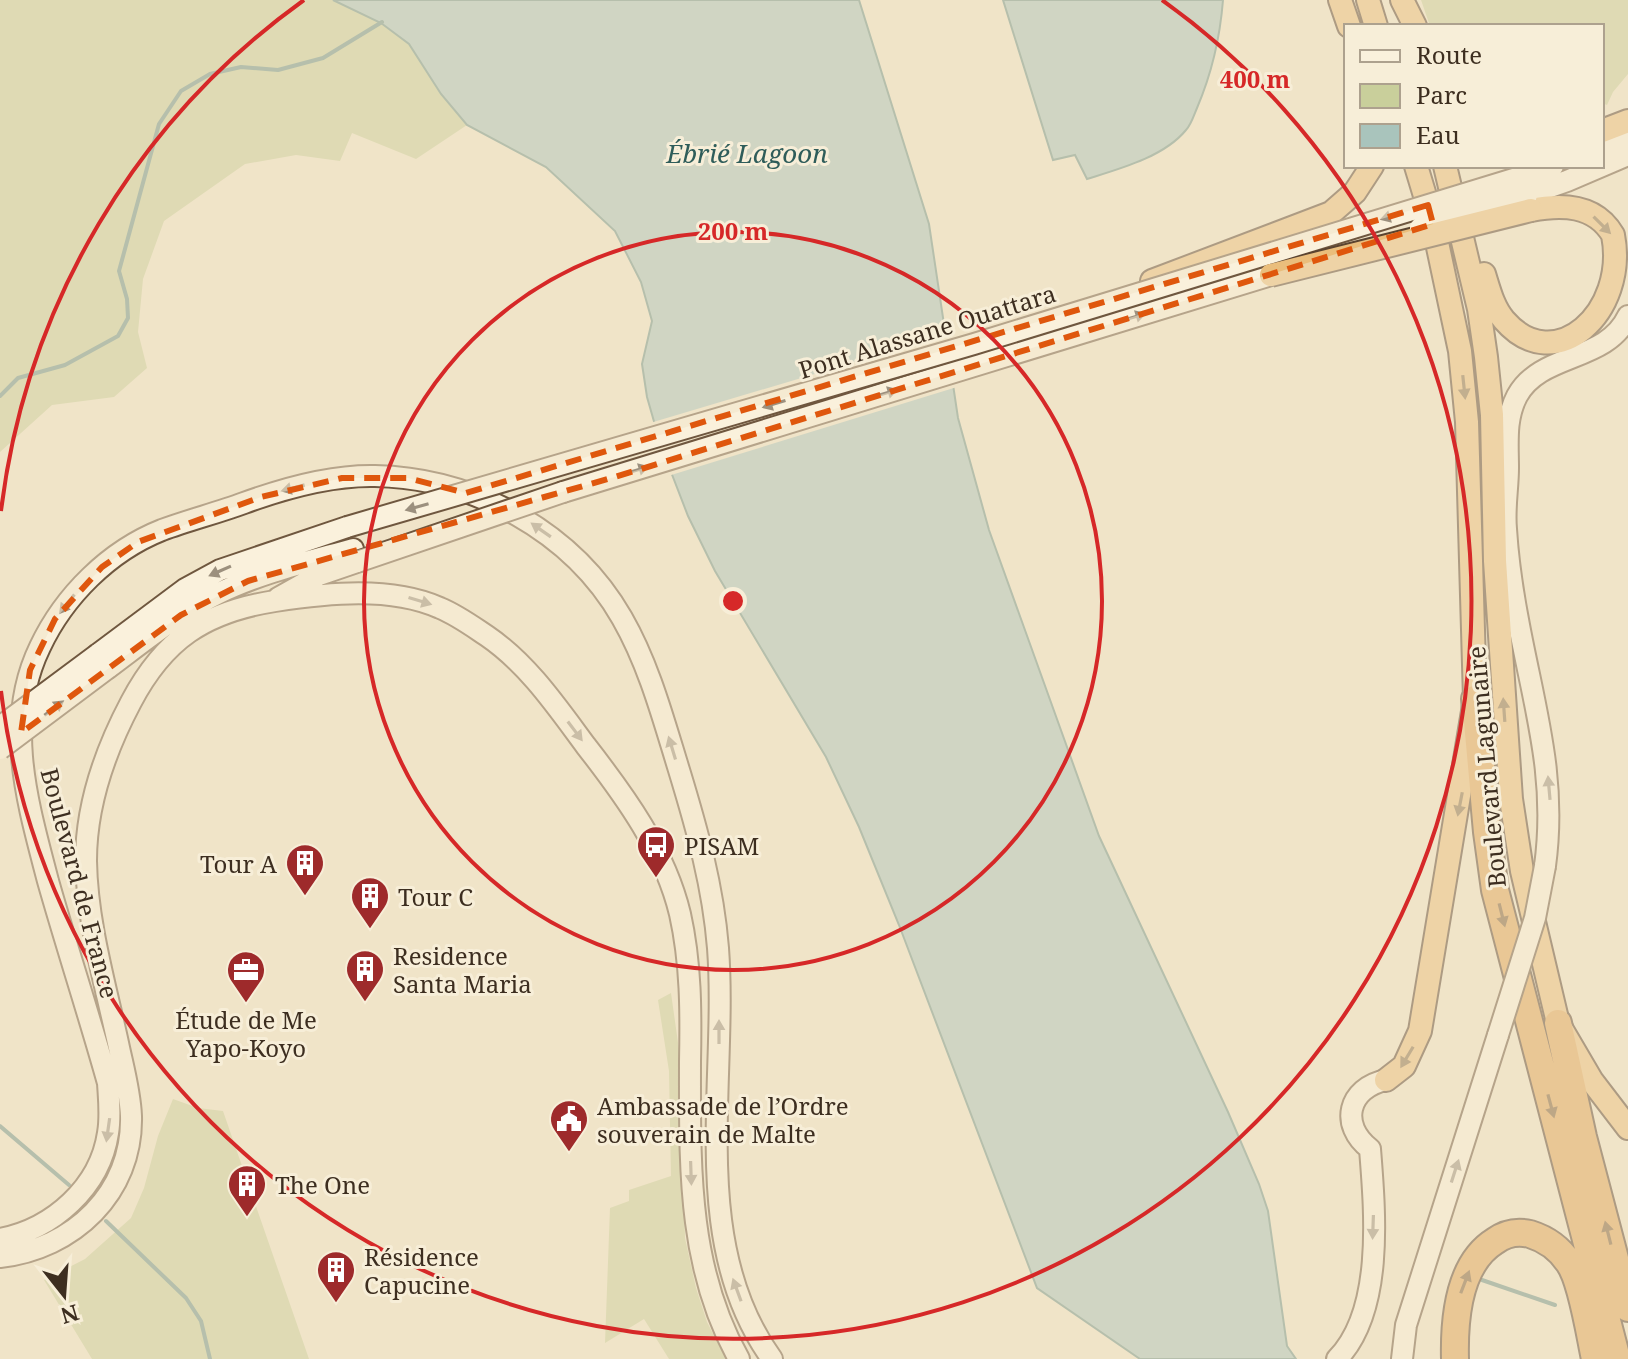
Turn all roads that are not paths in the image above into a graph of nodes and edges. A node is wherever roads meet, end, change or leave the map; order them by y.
1 (1340, 0) edge
2 (1368, 0) edge
3 (1393, 0) edge
4 (1402, 0) edge
5 (1348, 24) edge
6 (1375, 24) edge
7 (1401, 24) edge
8 (1414, 24) edge
9 (1628, 121) edge
10 (1604, 130) edge
11 (1628, 137) edge
12 (1604, 147) edge
13 (1628, 155) edge
14 (1604, 165) edge
15 (1371, 168) edge
16 (1417, 168) edge
17 (1446, 168) edge
18 (1551, 168) edge
19 (1598, 168) edge
20 (1452, 194) junction
21 (1526, 194) junction
22 (1271, 275) joint
23 (1628, 316) edge
24 (1010, 333) junction
25 (1495, 465) junction
26 (1506, 527) junction
27 (355, 555) junction
28 (248, 581) junction
29 (275, 601) junction
30 (169, 645) junction
31 (103, 661) junction
32 (1475, 699) junction
33 (0, 727) edge
34 (0, 749) edge
35 (1558, 1023) junction
36 (1386, 1080) joint
37 (1628, 1128) edge
38 (0, 1239) edge
39 (0, 1257) edge
40 (1628, 1308) edge
41 (739, 1359) edge
42 (772, 1359) edge
43 (1337, 1359) edge
44 (1402, 1359) edge
45 (1455, 1359) edge
46 (1595, 1359) edge
47 (1617, 1359) edge

1 - 5 highway
2 - 6 highway
3 - 7 highway
4 - 8 highway
9 - 10 highway
11 - 12 main road
13 - 14 main road
15 - 24 highway, bridge
16 -> 32 highway, Boulevard Lagunaire
17 - 20 highway, Boulevard Lagunaire
18 - 21 main road
19 - 21 main road
21 -> 20 highway
20 - 25 highway, Boulevard Lagunaire
21 - 22 highway, bridge
21 -> 24 main road, Pont Alassane Ouattara, bridge
27 -> 22 main road, Pont Alassane Ouattara, bridge
23 - 26 main road
24 -> 31 main road, Pont Alassane Ouattara, bridge
25 - 26 highway
35 -> 25 highway, Boulevard Lagunaire
44 -> 26 main road, bridge
27 - 28 main road
27 - 29 main road
28 - 30 main road
28 - 31 main road
29 - 30 main road, Boulevard de France
29 -> 41 main road, Boulevard de France
30 - 39 main road, Boulevard de France
31 - 33 main road, bridge
34 -> 31 main road, bridge
32 -> 36 highway
32 -> 47 highway, Boulevard Lagunaire
35 - 37 highway
40 -> 35 highway, Boulevard Lagunaire
36 -> 43 main road
42 -> 38 main road, Boulevard de France
45 -> 46 highway

